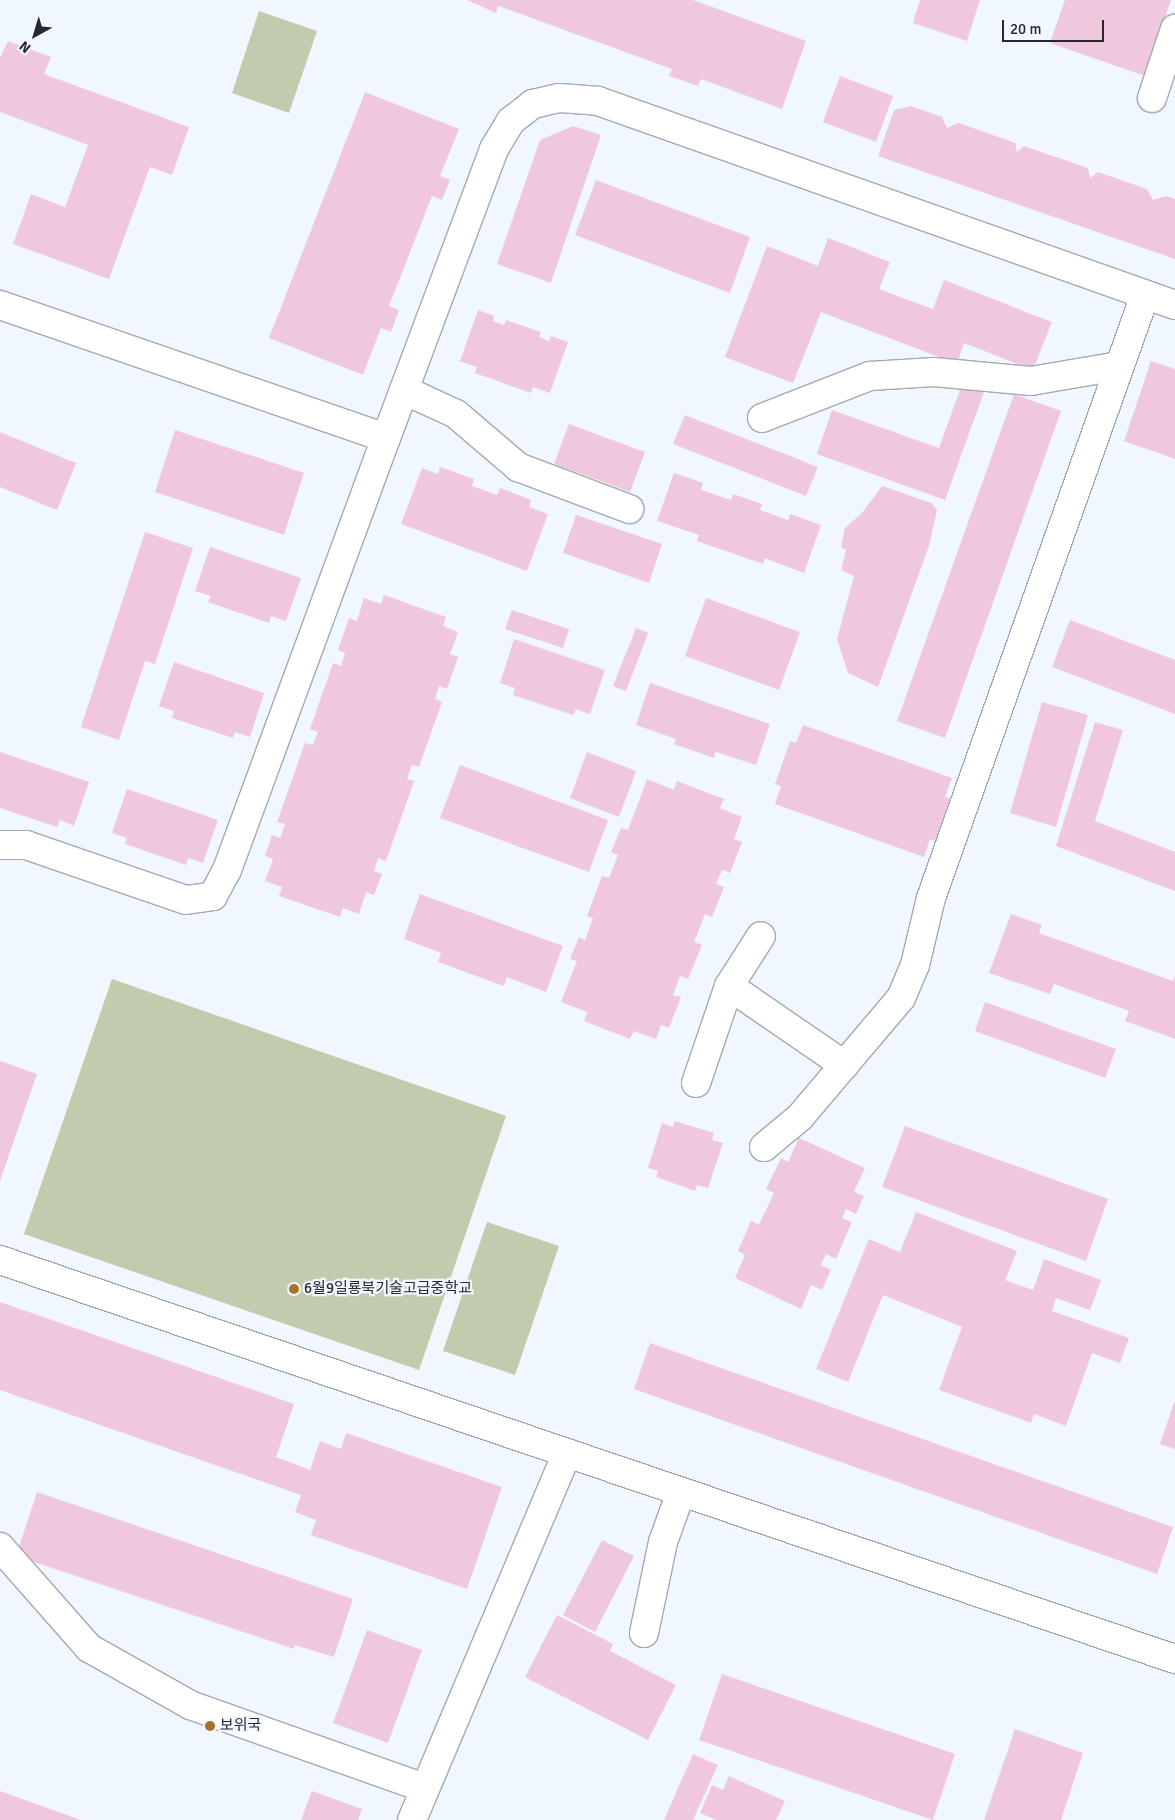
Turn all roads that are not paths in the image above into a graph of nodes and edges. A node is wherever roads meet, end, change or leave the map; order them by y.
1 (1175, 29) edge
2 (1152, 98) dead end
3 (1145, 295) junction
4 (0, 305) edge
5 (1175, 305) edge
6 (1119, 366) junction
7 (404, 390) junction
8 (762, 418) dead end
9 (386, 438) junction
10 (629, 509) dead end
11 (0, 845) edge
12 (760, 936) dead end
13 (729, 986) junction
14 (844, 1065) junction
15 (696, 1083) dead end
16 (764, 1148) dead end
17 (0, 1260) edge
18 (567, 1453) junction
19 (681, 1492) junction
20 (0, 1547) edge
21 (644, 1634) dead end
22 (1175, 1659) edge
23 (425, 1788) junction
24 (412, 1820) edge

1 - 2 street
3 - 5 street
3 - 6 street
3 - 7 street
4 - 9 street
6 - 8 street
6 - 14 street
7 - 9 street
7 - 10 street
9 - 11 street
12 - 13 street
13 - 14 street
13 - 15 street
14 - 16 street
17 - 18 street
18 - 19 street
18 - 23 street
19 - 21 street
19 - 22 street
20 - 23 street
23 - 24 street

